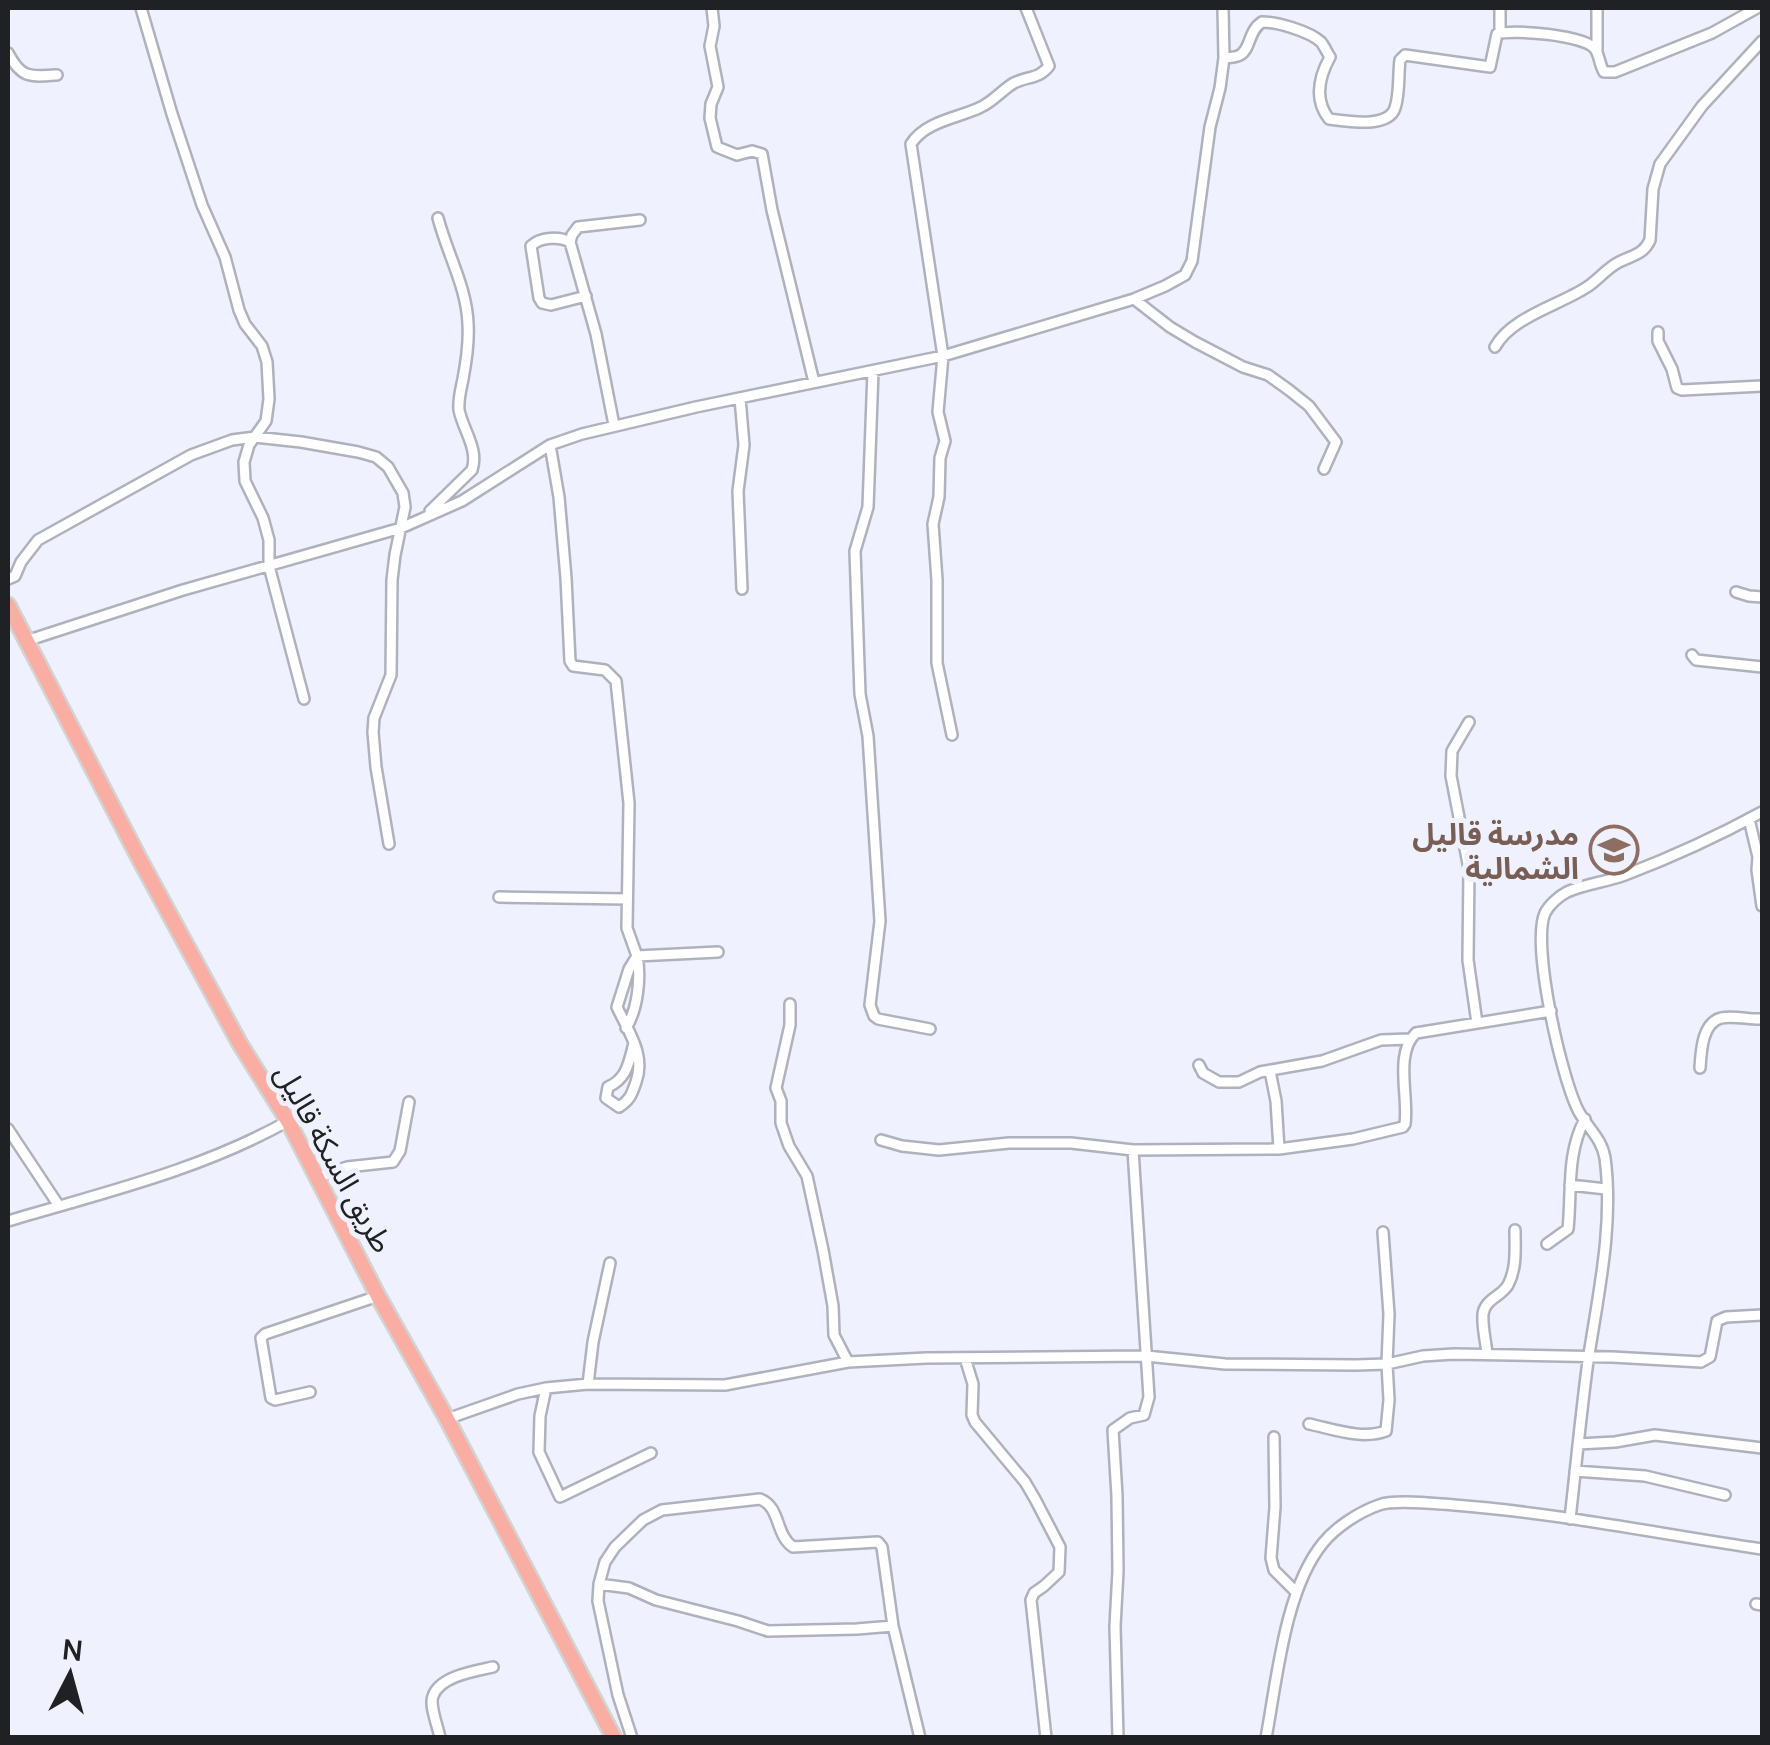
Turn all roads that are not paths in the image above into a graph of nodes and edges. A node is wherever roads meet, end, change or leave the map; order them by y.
1 (141, 8) edge
2 (712, 8) edge
3 (1026, 8) edge
4 (1223, 8) edge
5 (1500, 8) edge
6 (1597, 8) edge
7 (1757, 8) edge
8 (1500, 32) junction
9 (1762, 41) edge
10 (8, 52) edge
11 (1598, 53) junction
12 (1224, 58) junction
13 (56, 75) dead end
14 (438, 218) dead end
15 (640, 220) dead end
16 (570, 242) junction
17 (586, 296) junction
18 (1134, 299) junction
19 (1658, 332) dead end
20 (1495, 347) dead end
21 (944, 356) junction
22 (872, 371) junction
23 (814, 382) junction
24 (1762, 386) edge
25 (740, 398) junction
26 (614, 425) junction
27 (255, 437) junction
28 (550, 445) junction
29 (1324, 469) dead end
30 (420, 520) junction
31 (401, 528) junction
32 (270, 566) junction
33 (8, 579) edge
34 (742, 589) dead end
35 (1736, 592) dead end
36 (1762, 596) edge
37 (8, 606) edge
38 (26, 641) junction
39 (1692, 655) dead end
40 (1762, 667) edge
41 (304, 699) dead end
42 (1468, 722) dead end
43 (952, 736) dead end
44 (1762, 812) edge
45 (1749, 819) junction
46 (389, 844) dead end
47 (499, 897) dead end
48 (627, 900) junction
49 (1762, 906) edge
50 (718, 952) dead end
51 (637, 956) junction
52 (635, 999) junction
53 (790, 1004) dead end
54 (618, 1006) junction
55 (1551, 1011) junction
56 (1762, 1018) edge
57 (1478, 1023) junction
58 (626, 1028) junction
59 (930, 1029) dead end
60 (1410, 1039) junction
61 (634, 1044) junction
62 (1198, 1065) dead end
63 (1700, 1068) dead end
64 (1270, 1070) junction
65 (410, 1102) dead end
66 (1585, 1120) junction
67 (288, 1121) junction
68 (8, 1128) edge
69 (881, 1140) dead end
70 (1279, 1149) junction
71 (1133, 1150) junction
72 (318, 1177) junction
73 (1570, 1185) junction
74 (1606, 1189) junction
75 (59, 1206) junction
76 (8, 1222) edge
77 (1516, 1230) dead end
78 (1383, 1232) dead end
79 (1547, 1244) dead end
80 (610, 1262) dead end
81 (378, 1296) junction
82 (1762, 1315) edge
83 (1487, 1354) junction
84 (1146, 1356) junction
85 (1589, 1357) junction
86 (965, 1358) junction
87 (848, 1362) junction
88 (1387, 1364) junction
89 (588, 1384) junction
90 (546, 1388) junction
91 (310, 1392) dead end
92 (447, 1419) junction
93 (1309, 1424) dead end
94 (1274, 1437) dead end
95 (1578, 1444) junction
96 (1762, 1448) edge
97 (651, 1453) dead end
98 (1575, 1471) junction
99 (1725, 1494) dead end
100 (1570, 1519) junction
101 (1762, 1550) edge
102 (599, 1584) junction
103 (1295, 1591) junction
104 (892, 1626) junction
105 (493, 1667) dead end
106 (440, 1738) edge
107 (614, 1738) edge
108 (632, 1738) edge
109 (920, 1738) edge
110 (1046, 1738) edge
111 (1118, 1738) edge
112 (1266, 1738) edge

1 - 27 street
2 - 23 street
3 - 21 street
4 - 12 street
5 - 8 street
6 - 11 street
7 - 11 street
8 - 11 street
8 - 12 street
9 - 20 street
10 - 13 street
12 - 18 street
14 - 30 street
15 - 16 street
16 - 17 street
16 - 17 street
17 - 26 street
18 - 21 street
18 - 29 street
19 - 24 street
21 - 22 street
21 - 43 street
22 - 23 street
22 - 59 street
23 - 25 street
25 - 26 street
25 - 34 street
26 - 28 street
27 - 31 street
27 - 32 street
27 - 33 street
28 - 30 street
28 - 48 street
30 - 31 street
31 - 32 street
31 - 46 street
32 - 38 street
32 - 41 street
35 - 36 street
37 - 38 main road, طريق السكة قاليل
38 - 67 main road, طريق السكة قاليل
39 - 40 street
42 - 57 street
44 - 45 street
45 - 49 street
45 - 55 street
47 - 48 street
48 - 51 street
50 - 51 street
51 - 52 street
51 - 54 street
52 - 54 street
52 - 58 street
53 - 87 street
54 - 58 street
55 - 57 street
55 - 66 street
56 - 63 street
57 - 60 street
58 - 61 street
60 - 64 street
60 - 70 street
61 - 61 street
62 - 64 street
64 - 70 street
65 - 72 street
66 - 73 street
66 - 74 street
67 - 72 main road, طريق السكة قاليل
67 - 75 street
68 - 75 street
69 - 71 street
70 - 71 street
71 - 84 street
72 - 81 main road, طريق السكة قاليل
73 - 74 street
73 - 79 street
74 - 85 street
75 - 76 street
77 - 83 street
78 - 88 street
80 - 89 street
81 - 91 street
81 - 92 main road, طريق السكة قاليل
82 - 85 street
83 - 85 street
83 - 88 street
84 - 86 street
84 - 88 street
84 - 111 street
85 - 95 street
86 - 87 street
86 - 110 street
87 - 89 street
88 - 93 street
89 - 90 street
90 - 92 street
90 - 97 street
92 - 107 main road, طريق السكة قاليل
94 - 103 street
95 - 96 street
95 - 98 street
98 - 99 street
98 - 100 street
100 - 101 street
100 - 103 street
102 - 104 street
102 - 104 street
102 - 108 street
103 - 112 street
104 - 109 street
105 - 106 street

